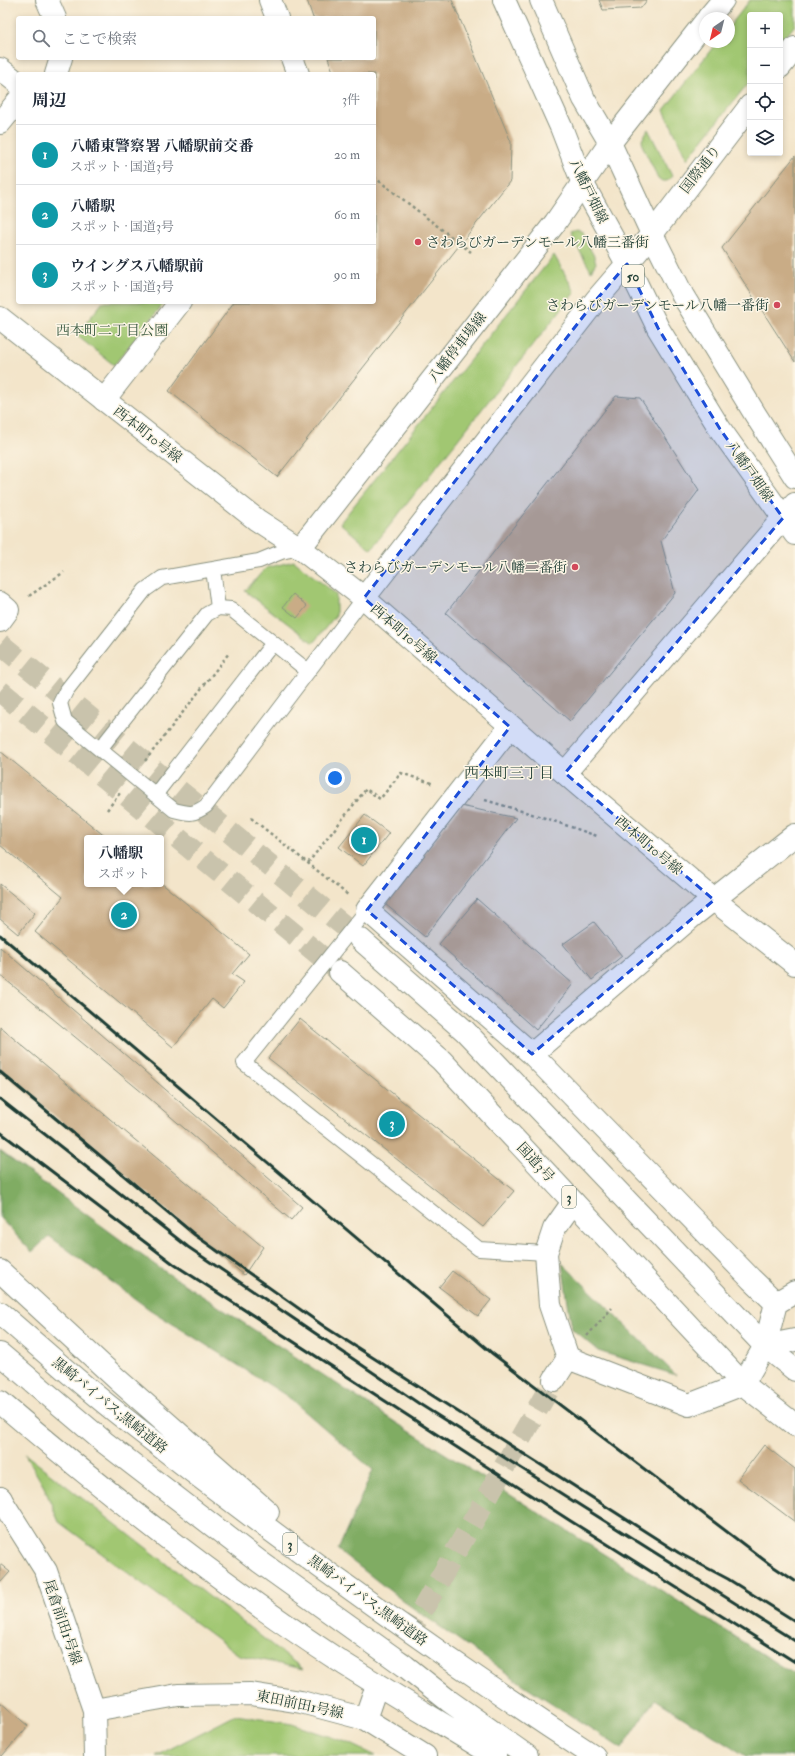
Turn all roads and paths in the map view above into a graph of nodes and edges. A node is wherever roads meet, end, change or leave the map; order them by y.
1 (47, 0) edge
2 (270, 0) edge
3 (504, 0) edge
4 (541, 0) edge
5 (722, 0) edge
6 (713, 12) edge
7 (54, 16) edge
8 (276, 16) edge
9 (699, 30) edge
10 (795, 48) edge
11 (60, 60) edge
12 (293, 60) edge
13 (783, 63) edge
14 (0, 68) edge
15 (57, 72) edge
16 (297, 72) edge
17 (16, 81) edge
18 (16, 103) edge
19 (747, 110) edge
20 (0, 123) edge
21 (610, 143) junction
22 (376, 179) edge
23 (583, 184) junction
24 (652, 234) junction
25 (471, 252) dead end
26 (627, 264) junction
27 (178, 304) edge
28 (0, 318) edge
29 (104, 400) junction
30 (795, 477) edge
31 (791, 519) edge
32 (300, 548) junction
33 (213, 569) junction
34 (64, 572) dead end
35 (364, 598) junction
36 (218, 608) junction
37 (3, 612) edge
38 (273, 643) junction
39 (229, 654) dead end
40 (308, 671) junction
41 (510, 727) junction
42 (100, 749) junction
43 (565, 774) junction
44 (133, 776) junction
45 (155, 795) junction
46 (107, 810) dead end
47 (251, 818) dead end
48 (795, 835) edge
49 (714, 900) junction
50 (367, 910) junction
51 (360, 939) tunnel mouth
52 (795, 964) edge
53 (340, 972) tunnel mouth
54 (532, 1054) junction
55 (573, 1202) junction
56 (546, 1254) junction
57 (0, 1271) edge
58 (795, 1292) edge
59 (776, 1303) junction
60 (612, 1308) dead end
61 (0, 1313) edge
62 (795, 1340) edge
63 (765, 1346) junction
64 (0, 1354) edge
65 (568, 1358) junction
66 (795, 1370) edge
67 (554, 1380) tunnel mouth
68 (743, 1384) junction
69 (0, 1402) edge
70 (795, 1424) edge
71 (0, 1498) edge
72 (434, 1648) junction
73 (373, 1696) tunnel mouth
74 (94, 1710) junction
75 (365, 1719) junction
76 (95, 1756) edge
77 (425, 1756) edge
78 (495, 1756) edge
79 (527, 1756) edge
80 (594, 1756) edge

1 - 7 main road
2 - 8 main road
3 - 23 main road, 八幡戸畑線 / 50
4 - 21 main road, 50
5 - 6 main road
9 - 21 main road
10 - 13 main road
11 - 15 main road
12 - 16 main road
14 - 17 main road
18 - 20 main road
19 - 24 main road, 国際通り
21 - 23 main road, 八幡停車場線
21 - 24 main road, 50
22 - 25 path
23 - 26 main road, 八幡戸畑線 / 50
23 - 32 main road, 八幡停車場線
24 - 26 main road
24 - 30 main road, 50
26 - 31 main road, 八幡戸畑線 / 50
26 - 35 main road
27 - 29 main road
28 - 29 main road, 西本町10号線
29 - 32 main road, 西本町10号線
31 - 43 main road
32 - 33 lane
32 - 35 main road, 西本町10号線
33 - 36 lane
33 - 42 lane
34 - 37 path
35 - 40 lane
35 - 41 main road, 西本町10号線
36 - 38 lane
36 - 42 lane
38 - 40 lane
38 - 45 lane
39 - 44 path
40 - 45 lane
41 - 43 main road, 西本町10号線
41 - 50 main road
42 - 44 lane
43 - 49 main road, 西本町10号線
44 - 45 lane
44 - 46 path
47 - 50 path
48 - 49 main road
49 - 52 main road, 西本町10号線
49 - 54 main road
50 - 54 main road
50 - 56 lane
51 - 63 main road
53 - 55 main road, 国道3号 / 3
54 - 59 main road
55 - 56 main road
55 - 68 main road, 国道3号 / 3
56 - 65 main road
57 - 72 main road
58 - 59 main road
59 - 63 main road
60 - 65 path
61 - 72 main road, 黒崎バイパス;黒崎道路 / 3
62 - 63 main road
63 - 66 main road
63 - 68 main road
64 - 79 main road, 3
65 - 67 main road
65 - 68 main road
68 - 70 main road, 国道3号 / 3
69 - 78 main road
71 - 74 main road, 尾倉前田1号線
72 - 80 main road, 黒崎バイパス;黒崎道路 / 3
73 - 75 main road
74 - 75 main road, 東田前田1号線
74 - 76 main road, 尾倉前田1号線
75 - 77 main road, 東田前田1号線

